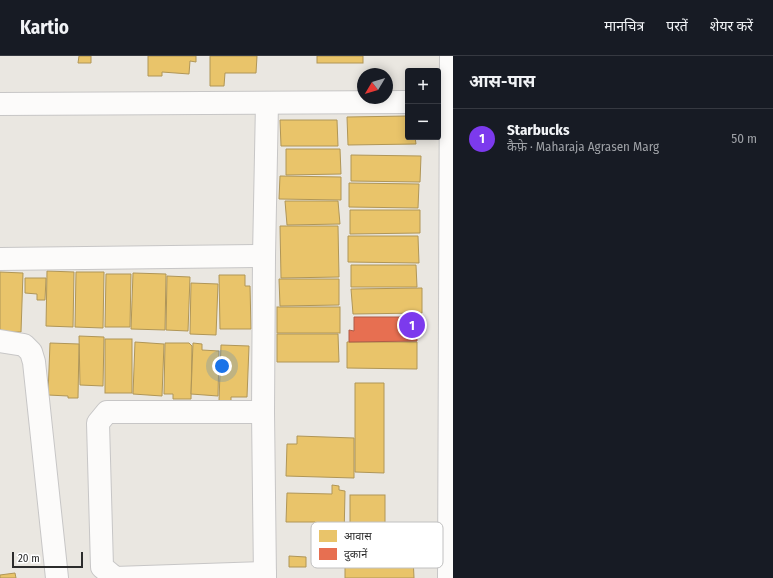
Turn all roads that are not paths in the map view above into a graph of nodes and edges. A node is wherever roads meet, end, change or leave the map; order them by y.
1 (451, 56) edge
2 (405, 102) edge
3 (444, 102) edge
4 (267, 103) junction
5 (0, 104) edge
6 (264, 256) junction
7 (0, 259) edge
8 (0, 341) edge
9 (263, 412) junction
10 (265, 575) edge
11 (57, 578) edge
12 (448, 578) edge

1 - 3 street
2 - 4 street
3 - 12 street
4 - 5 street
4 - 6 street
6 - 7 street
6 - 9 street
8 - 11 street
9 - 10 street
9 - 10 street

